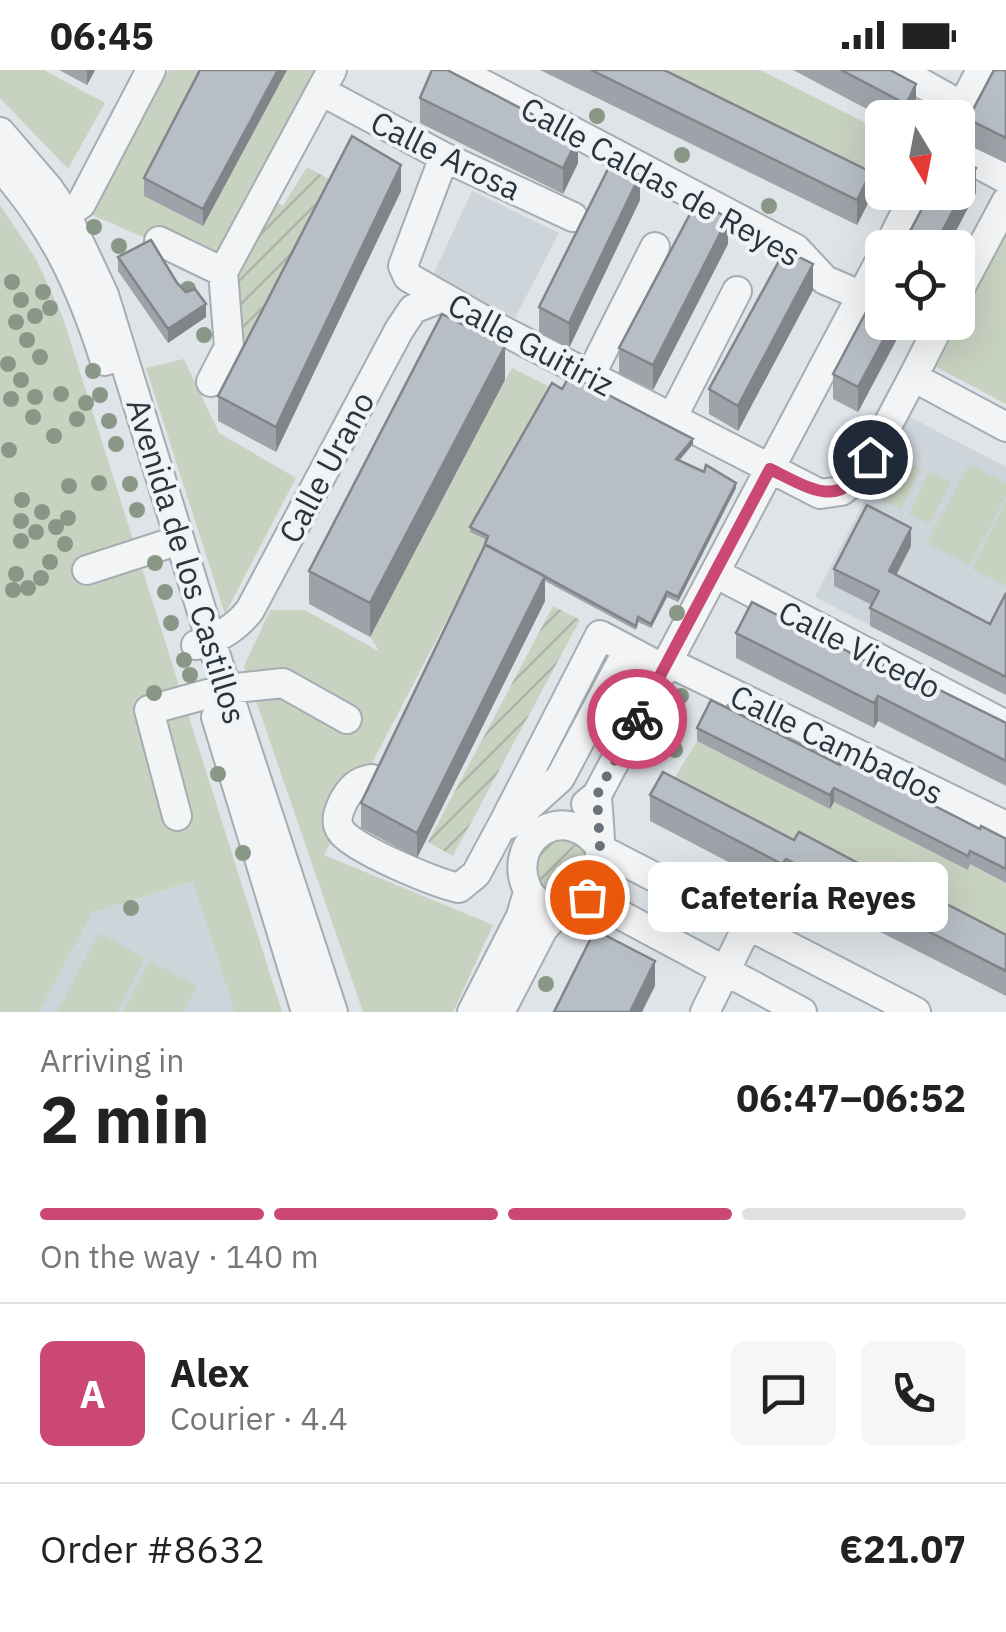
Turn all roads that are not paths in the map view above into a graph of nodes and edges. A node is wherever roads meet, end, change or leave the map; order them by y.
1 (151, 70) edge
2 (456, 70) edge
3 (898, 70) edge
4 (981, 70) edge
5 (326, 80) edge
6 (942, 100) edge
7 (965, 100) edge
8 (0, 132) edge
9 (444, 157) junction
10 (975, 162) edge
11 (0, 166) edge
12 (1006, 178) edge
13 (1006, 202) edge
14 (573, 217) dead end
15 (56, 220) junction
16 (158, 241) dead end
17 (654, 248) dead end
18 (975, 260) edge
19 (223, 272) junction
20 (408, 277) junction
21 (865, 290) edge
22 (737, 291) dead end
23 (862, 296) junction
24 (442, 298) junction
25 (399, 330) junction
26 (932, 340) edge
27 (590, 376) junction
28 (912, 377) junction
29 (212, 382) dead end
30 (672, 418) junction
31 (1006, 428) edge
32 (770, 469) junction
33 (164, 544) junction
34 (87, 570) dead end
35 (715, 573) junction
36 (203, 643) junction
37 (666, 665) junction
38 (218, 691) junction
39 (347, 719) dead end
40 (1006, 724) edge
41 (372, 779) edge
42 (597, 795) junction
43 (178, 816) dead end
44 (507, 823) junction
45 (562, 823) junction
46 (1006, 826) edge
47 (535, 839) junction
48 (602, 850) junction
49 (528, 892) junction
50 (587, 897) junction
51 (560, 910) junction
52 (747, 926) junction
53 (725, 972) junction
54 (306, 1012) edge
55 (333, 1012) edge
56 (472, 1012) edge
57 (500, 1012) edge
58 (705, 1012) edge
59 (802, 1012) edge
60 (916, 1012) edge

1 - 15 street
2 - 23 street, Calle Caldas de Reyes
3 - 6 street
4 - 7 street
5 - 9 street, Calle Arosa
5 - 19 street
8 - 15 street, Avenida de los Castillos
9 - 14 street, Calle Arosa
9 - 20 street
10 - 12 street
11 - 15 street, Avenida de los Castillos
13 - 18 street
15 - 33 street, Avenida de los Castillos
15 - 36 street, Avenida de los Castillos
16 - 19 street
17 - 27 street
19 - 29 street
20 - 24 street, Calle Guitiriz
20 - 25 street
21 - 23 street
22 - 30 street
23 - 32 street
24 - 25 street, Calle Urano
24 - 27 street, Calle Guitiriz
25 - 36 street, Calle Urano
26 - 28 street, Calle Guitiriz
27 - 30 street, Calle Guitiriz
28 - 31 street
28 - 32 street, Calle Guitiriz
30 - 32 street, Calle Guitiriz
32 - 35 street
33 - 34 street
33 - 36 street, Avenida de los Castillos
35 - 37 street
35 - 40 street, Calle Vicedo
36 - 38 street, Avenida de los Castillos
37 - 42 street
37 - 44 street, Calle Cambados
37 - 46 street, Calle Cambados
38 - 39 street
38 - 43 street
38 - 54 street, Avenida de los Castillos
38 - 55 street, Avenida de los Castillos
41 - 44 street
42 - 45 street
42 - 48 street
44 - 47 street
45 - 47 street
45 - 48 street
47 - 49 street
48 - 50 street
48 - 52 street
49 - 51 street
49 - 56 street
50 - 51 street
50 - 53 street
51 - 57 street
52 - 53 street
52 - 60 street
53 - 58 street
53 - 59 street

